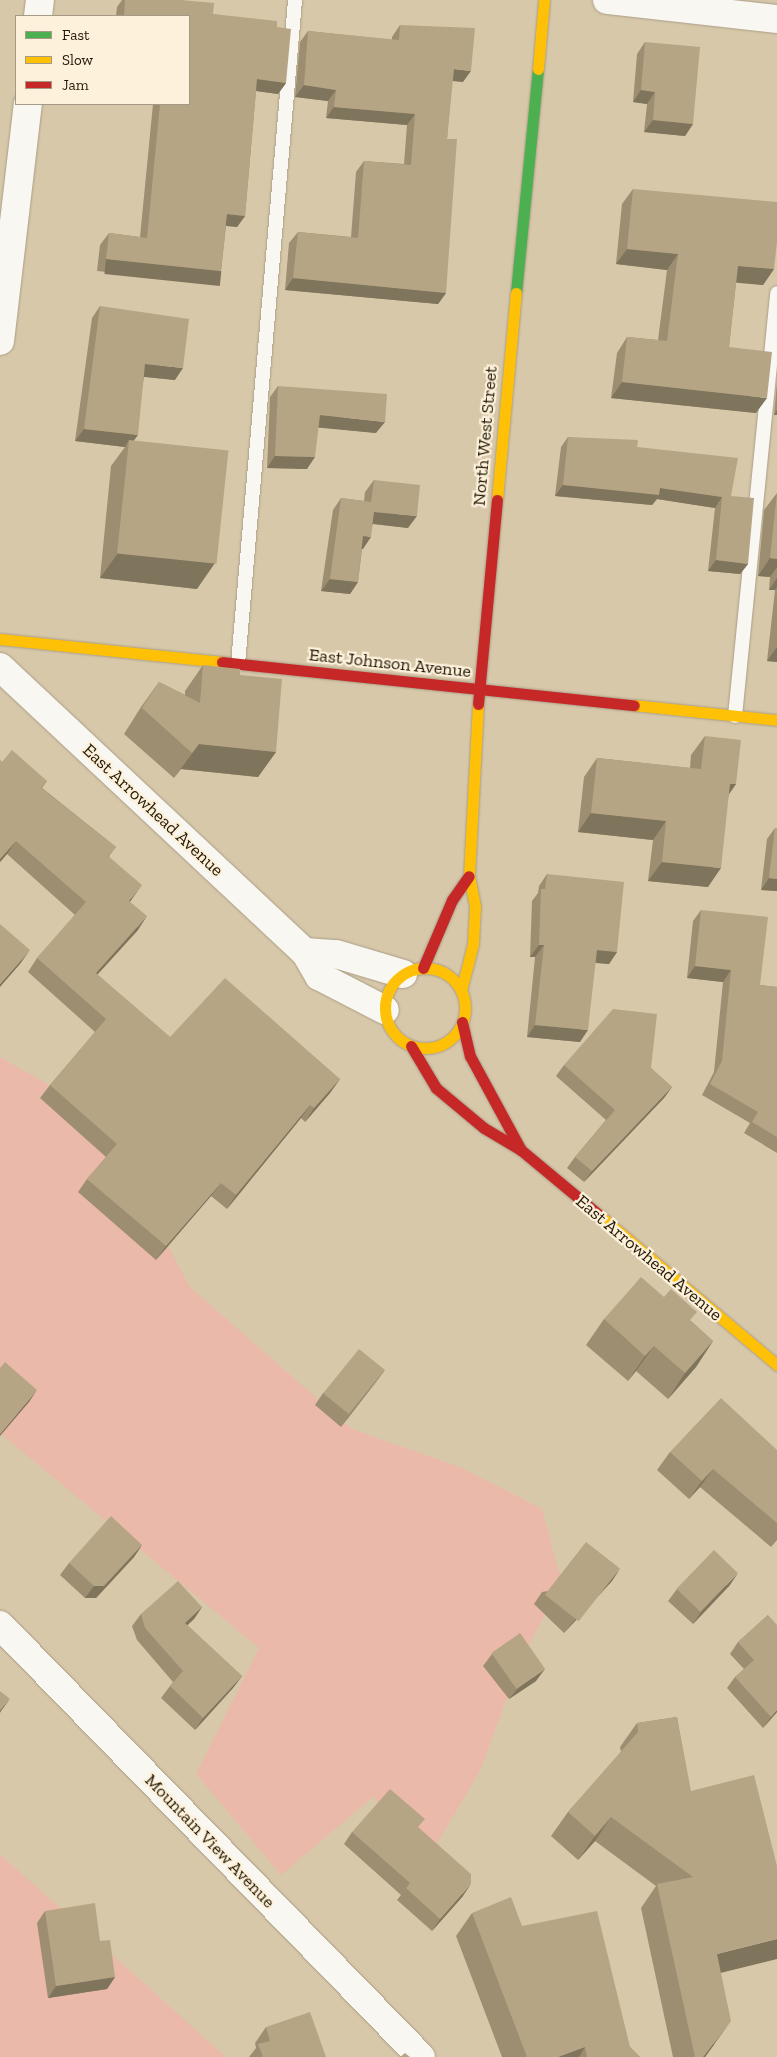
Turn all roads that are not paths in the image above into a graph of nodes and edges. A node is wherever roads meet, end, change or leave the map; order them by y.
1 (40, 0) edge
2 (295, 0) edge
3 (544, 0) edge
4 (606, 0) edge
5 (38, 15) edge
6 (777, 19) edge
7 (28, 105) edge
8 (777, 293) edge
9 (0, 341) edge
10 (0, 639) edge
11 (238, 664) junction
12 (0, 667) edge
13 (479, 690) junction
14 (735, 716) junction
15 (777, 720) edge
16 (470, 876) junction
17 (305, 952) junction
18 (413, 971) junction
19 (461, 991) junction
20 (385, 1010) junction
21 (462, 1022) junction
22 (411, 1046) junction
23 (521, 1150) junction
24 (777, 1366) edge
25 (0, 1625) edge
26 (421, 2057) edge

1 - 5 street
2 - 11 lane
3 - 13 street, North West Street
4 - 6 street
7 - 9 street
8 - 14 lane
10 - 11 street, East Johnson Avenue
11 - 13 street, East Johnson Avenue
12 - 17 street, East Arrowhead Avenue
13 - 14 street, East Johnson Avenue
13 - 16 street, North West Street
14 - 15 street, East Johnson Avenue
16 - 18 street
16 - 19 street, North West Street
17 - 18 street
17 - 20 street, East Arrowhead Avenue
18 - 19 street
18 - 20 street
19 - 21 street
20 - 22 street
21 - 22 street
21 - 23 street, East Arrowhead Avenue
22 - 23 street, East Arrowhead Avenue
23 - 24 street, East Arrowhead Avenue
25 - 26 street, Mountain View Avenue

